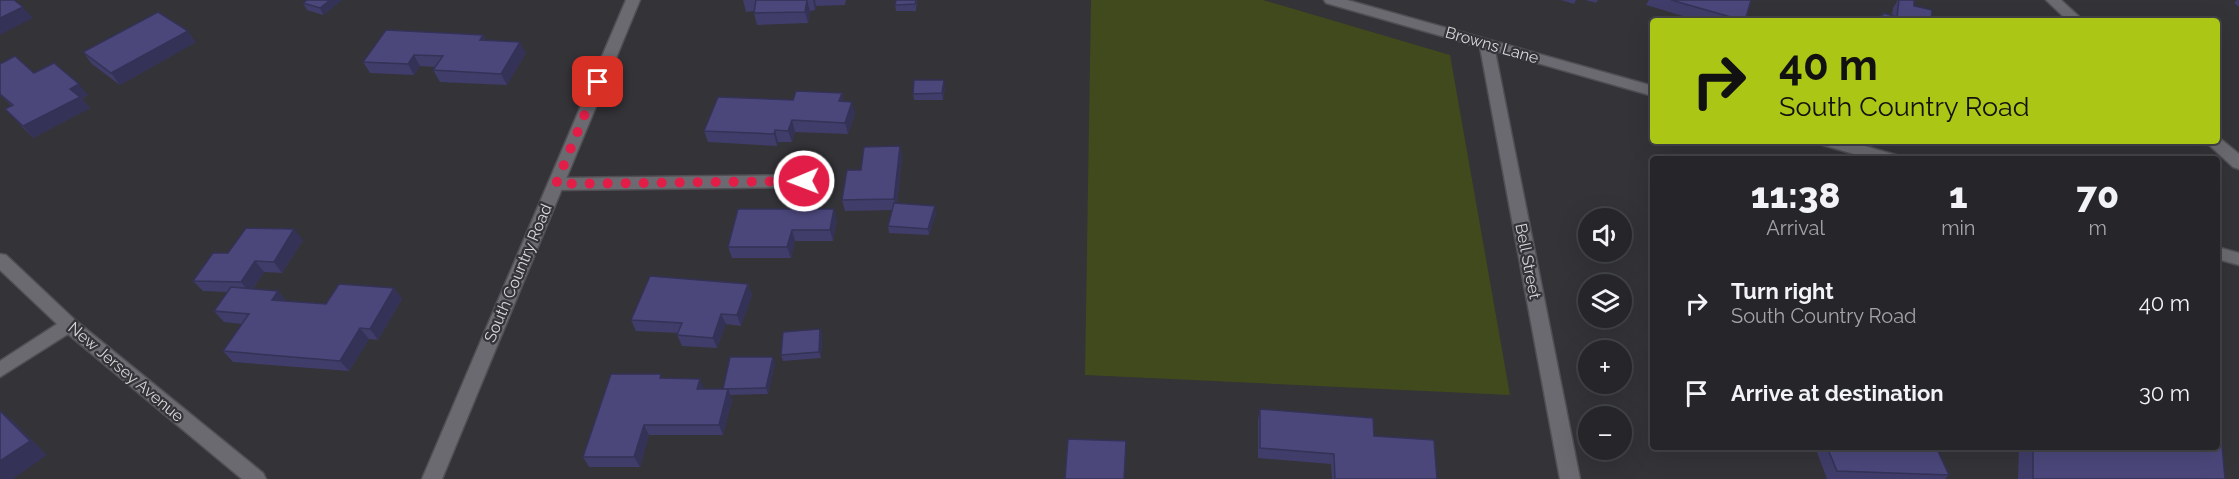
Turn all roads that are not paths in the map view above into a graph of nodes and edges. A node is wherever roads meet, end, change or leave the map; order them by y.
1 (633, 0) edge
2 (1331, 0) edge
3 (2053, 0) edge
4 (2074, 18) edge
5 (1486, 43) junction
6 (1650, 90) edge
7 (1838, 144) edge
8 (2217, 144) edge
9 (1880, 156) edge
10 (2239, 163) edge
11 (804, 181) dead end
12 (556, 184) junction
13 (2220, 254) edge
14 (2239, 259) edge
15 (0, 260) edge
16 (69, 325) junction
17 (0, 370) edge
18 (256, 479) edge
19 (432, 479) edge
20 (1570, 479) edge

1 - 12 street, South Country Road
2 - 5 street, Browns Lane
3 - 4 street
5 - 6 street, Browns Lane
5 - 20 street, Bell Street
7 - 9 street
8 - 10 street
11 - 12 street
12 - 19 street, South Country Road
13 - 14 street
15 - 16 street, New Jersey Avenue
16 - 17 street
16 - 18 street, New Jersey Avenue

